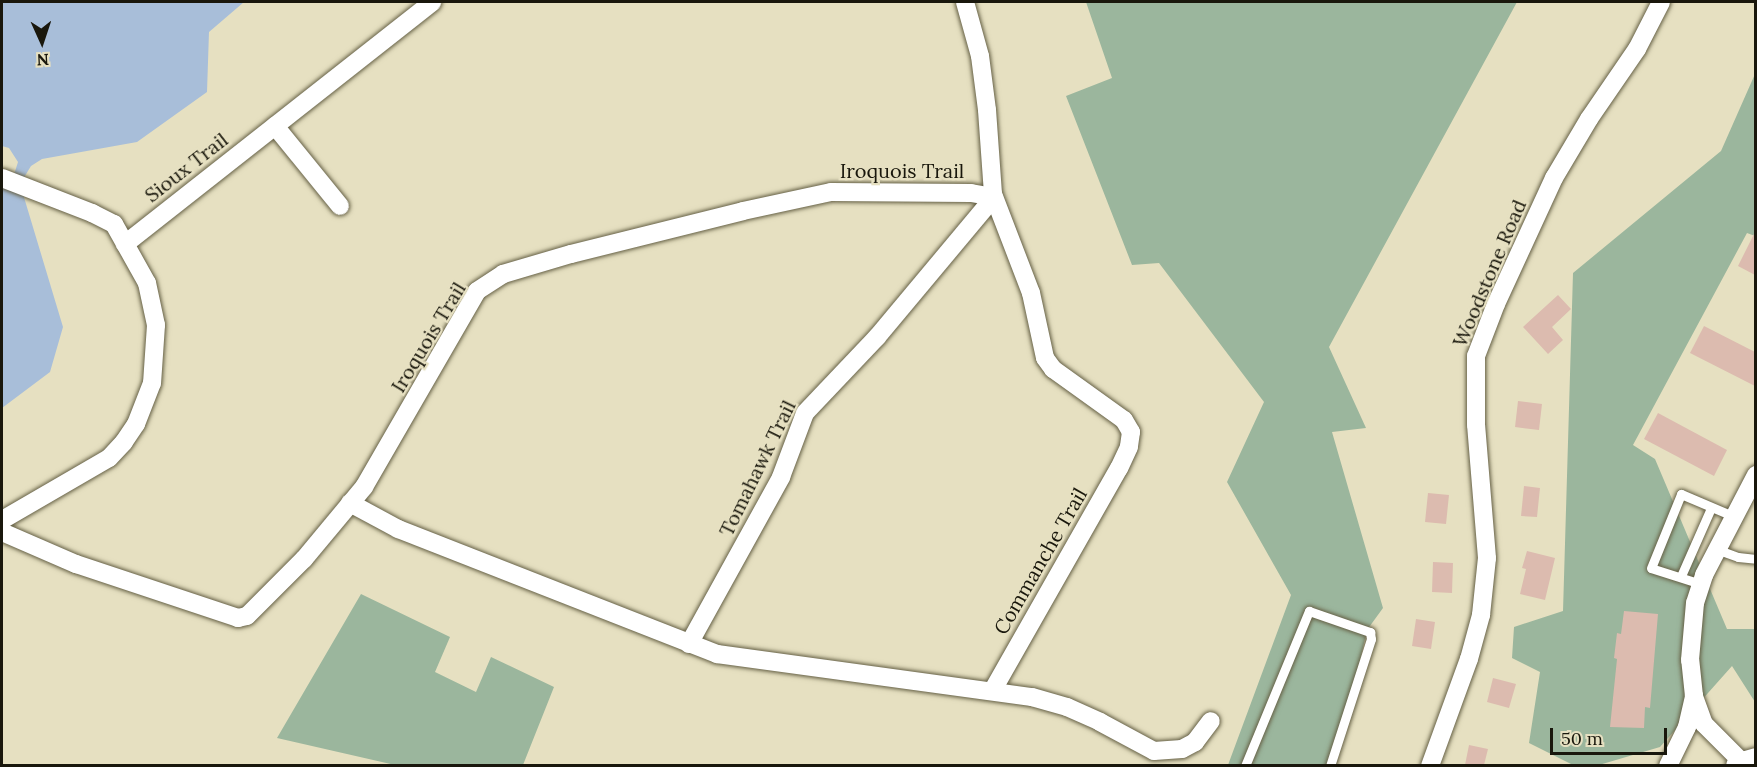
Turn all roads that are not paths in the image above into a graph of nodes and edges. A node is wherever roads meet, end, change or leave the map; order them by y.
1 (432, 2) edge
2 (965, 2) edge
3 (1661, 2) edge
4 (275, 126) junction
5 (2, 178) edge
6 (994, 197) junction
7 (340, 206) dead end
8 (125, 244) junction
9 (1755, 475) edge
10 (350, 503) junction
11 (1711, 508) junction
12 (1733, 516) junction
13 (2, 520) edge
14 (2, 532) edge
15 (1716, 549) junction
16 (1755, 559) edge
17 (1681, 576) junction
18 (1701, 584) junction
19 (689, 644) junction
20 (993, 690) junction
21 (1694, 696) junction
22 (1211, 721) dead end
23 (1746, 764) edge
24 (1245, 765) edge
25 (1330, 765) edge
26 (1430, 765) edge
27 (1668, 765) edge

1 - 4 street, Sioux Trail
2 - 6 street
3 - 26 street, Woodstone Road
4 - 7 street
4 - 8 street, Sioux Trail
5 - 8 street
6 - 10 street, Iroquois Trail
6 - 19 street, Tomahawk Trail
6 - 20 street, Commanche Trail
8 - 13 street
9 - 12 street
10 - 14 street, Iroquois Trail
10 - 19 street
11 - 12 lane
11 - 17 lane
11 - 17 lane
12 - 15 street
15 - 16 lane
15 - 18 street
17 - 18 lane
18 - 21 street
19 - 20 street
20 - 22 street
21 - 23 street
21 - 27 street
24 - 25 lane

